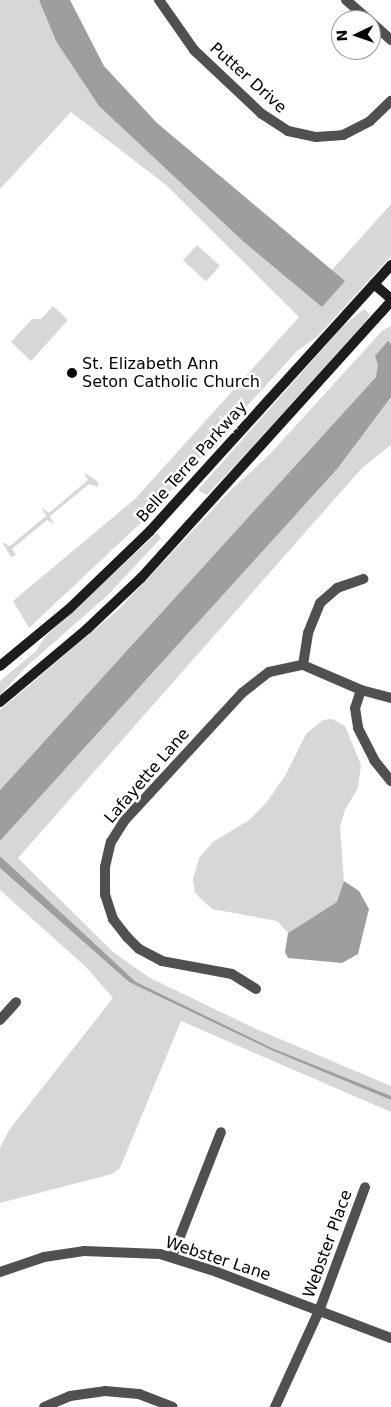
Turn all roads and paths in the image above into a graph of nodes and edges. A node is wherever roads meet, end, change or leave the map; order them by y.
1 (159, 0) edge
2 (346, 0) edge
3 (357, 10) edge
4 (381, 31) edge
5 (391, 40) edge
6 (391, 101) edge
7 (391, 264) edge
8 (374, 284) junction
9 (391, 300) edge
10 (363, 579) dead end
11 (303, 665) junction
12 (0, 666) edge
13 (362, 690) junction
14 (391, 698) edge
15 (0, 702) edge
16 (391, 781) edge
17 (256, 989) dead end
18 (16, 1002) dead end
19 (0, 1020) edge
20 (221, 1132) dead end
21 (365, 1187) dead end
22 (172, 1257) junction
23 (0, 1272) edge
24 (319, 1311) junction
25 (391, 1338) edge
26 (44, 1407) edge
27 (173, 1407) edge
28 (275, 1407) edge

1 - 6 street, Putter Drive
2 - 3 street
4 - 5 street
7 - 8 main road, Belle Terre Parkway
8 - 9 main road
8 - 12 main road, Belle Terre Parkway
9 - 15 main road
10 - 11 street
11 - 13 street
11 - 17 street, Lafayette Lane
13 - 14 street
13 - 16 street
18 - 19 street
20 - 22 street
21 - 24 street, Webster Place
22 - 23 street, Webster Lane
22 - 24 street, Webster Lane
24 - 25 street, Webster Lane
24 - 28 street, Webster Place
26 - 27 street

